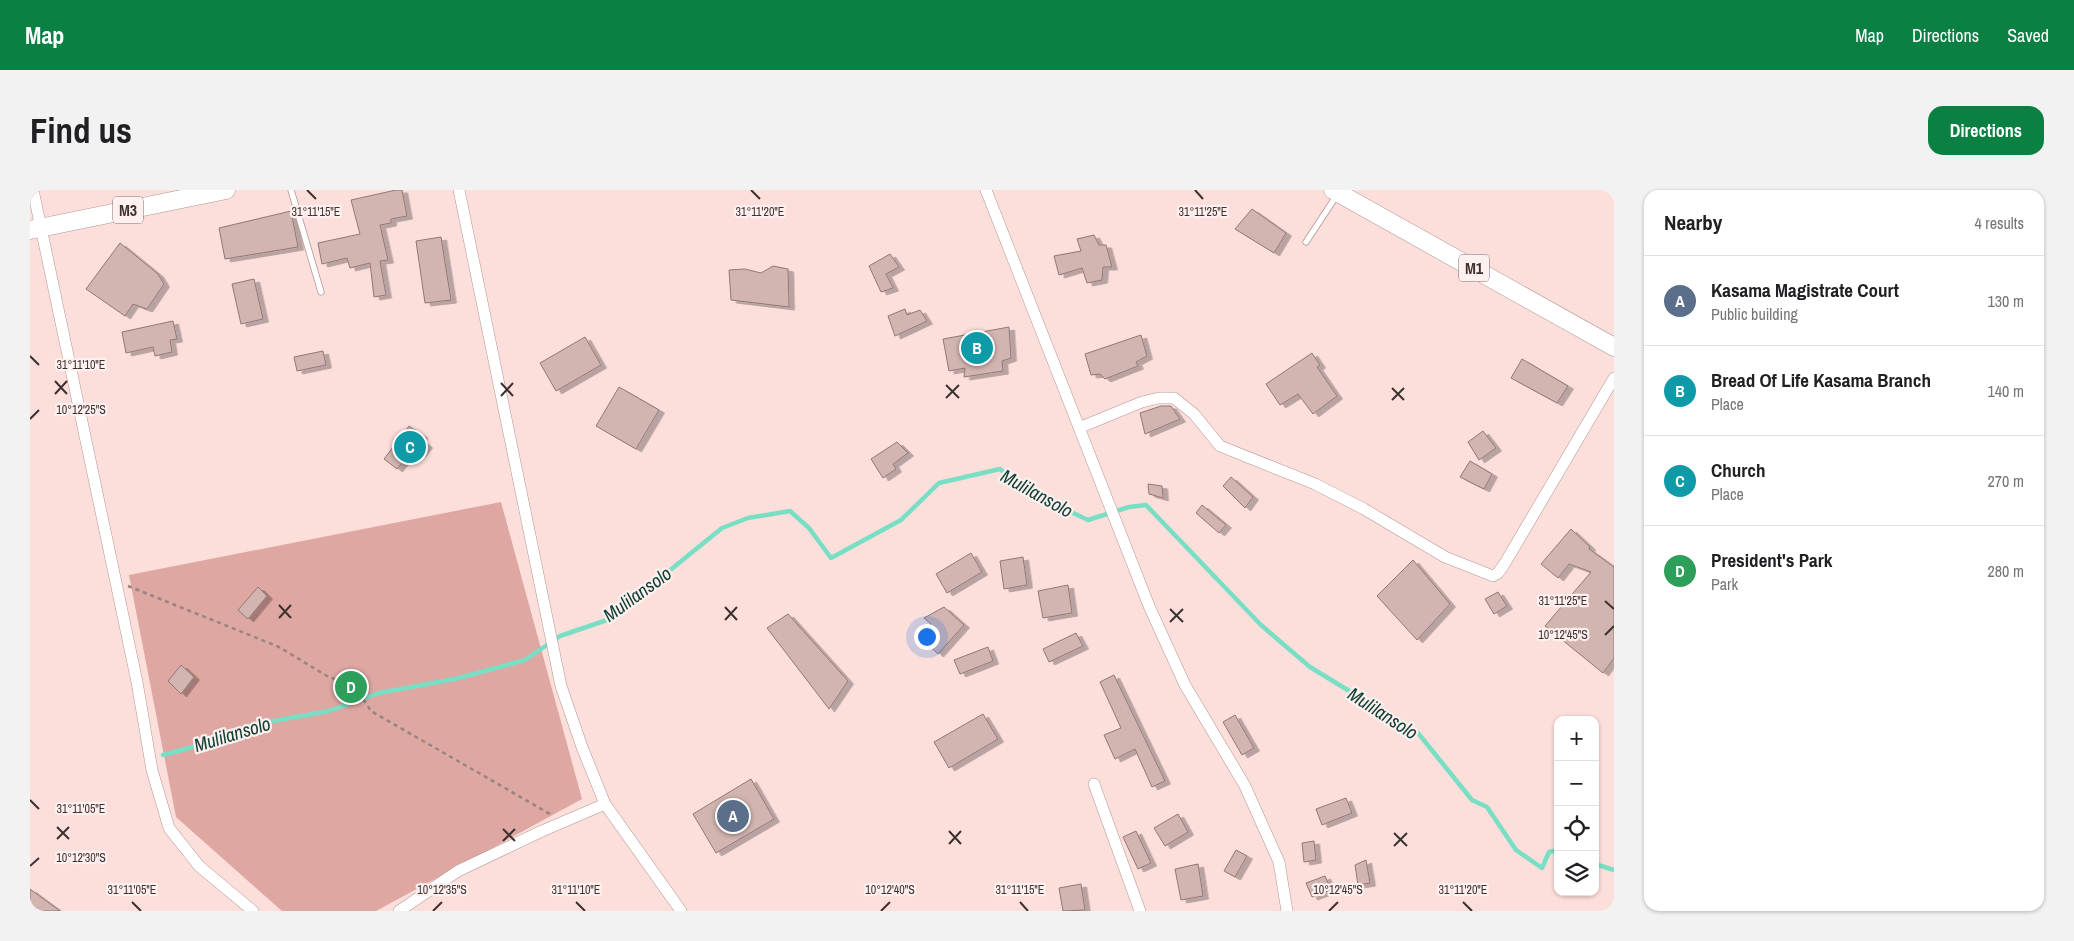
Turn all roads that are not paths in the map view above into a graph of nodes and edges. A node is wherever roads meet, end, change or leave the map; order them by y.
1 (33, 190) edge
2 (226, 190) edge
3 (291, 190) edge
4 (459, 190) edge
5 (986, 190) edge
6 (1336, 191) edge
7 (36, 228) edge
8 (1306, 242) dead end
9 (321, 292) dead end
10 (1614, 347) edge
11 (1614, 378) edge
12 (1081, 427) junction
13 (1094, 784) dead end
14 (605, 804) junction
15 (253, 911) edge
16 (399, 911) edge
17 (681, 911) edge
18 (1140, 911) edge
19 (1287, 911) edge

1 - 7 street
2 - 7 main road, M3
3 - 9 lane
4 - 14 street
5 - 12 street
6 - 8 lane
6 - 10 main road, M1
7 - 15 street
11 - 12 street
12 - 19 street
13 - 18 street
14 - 16 street
14 - 17 street

